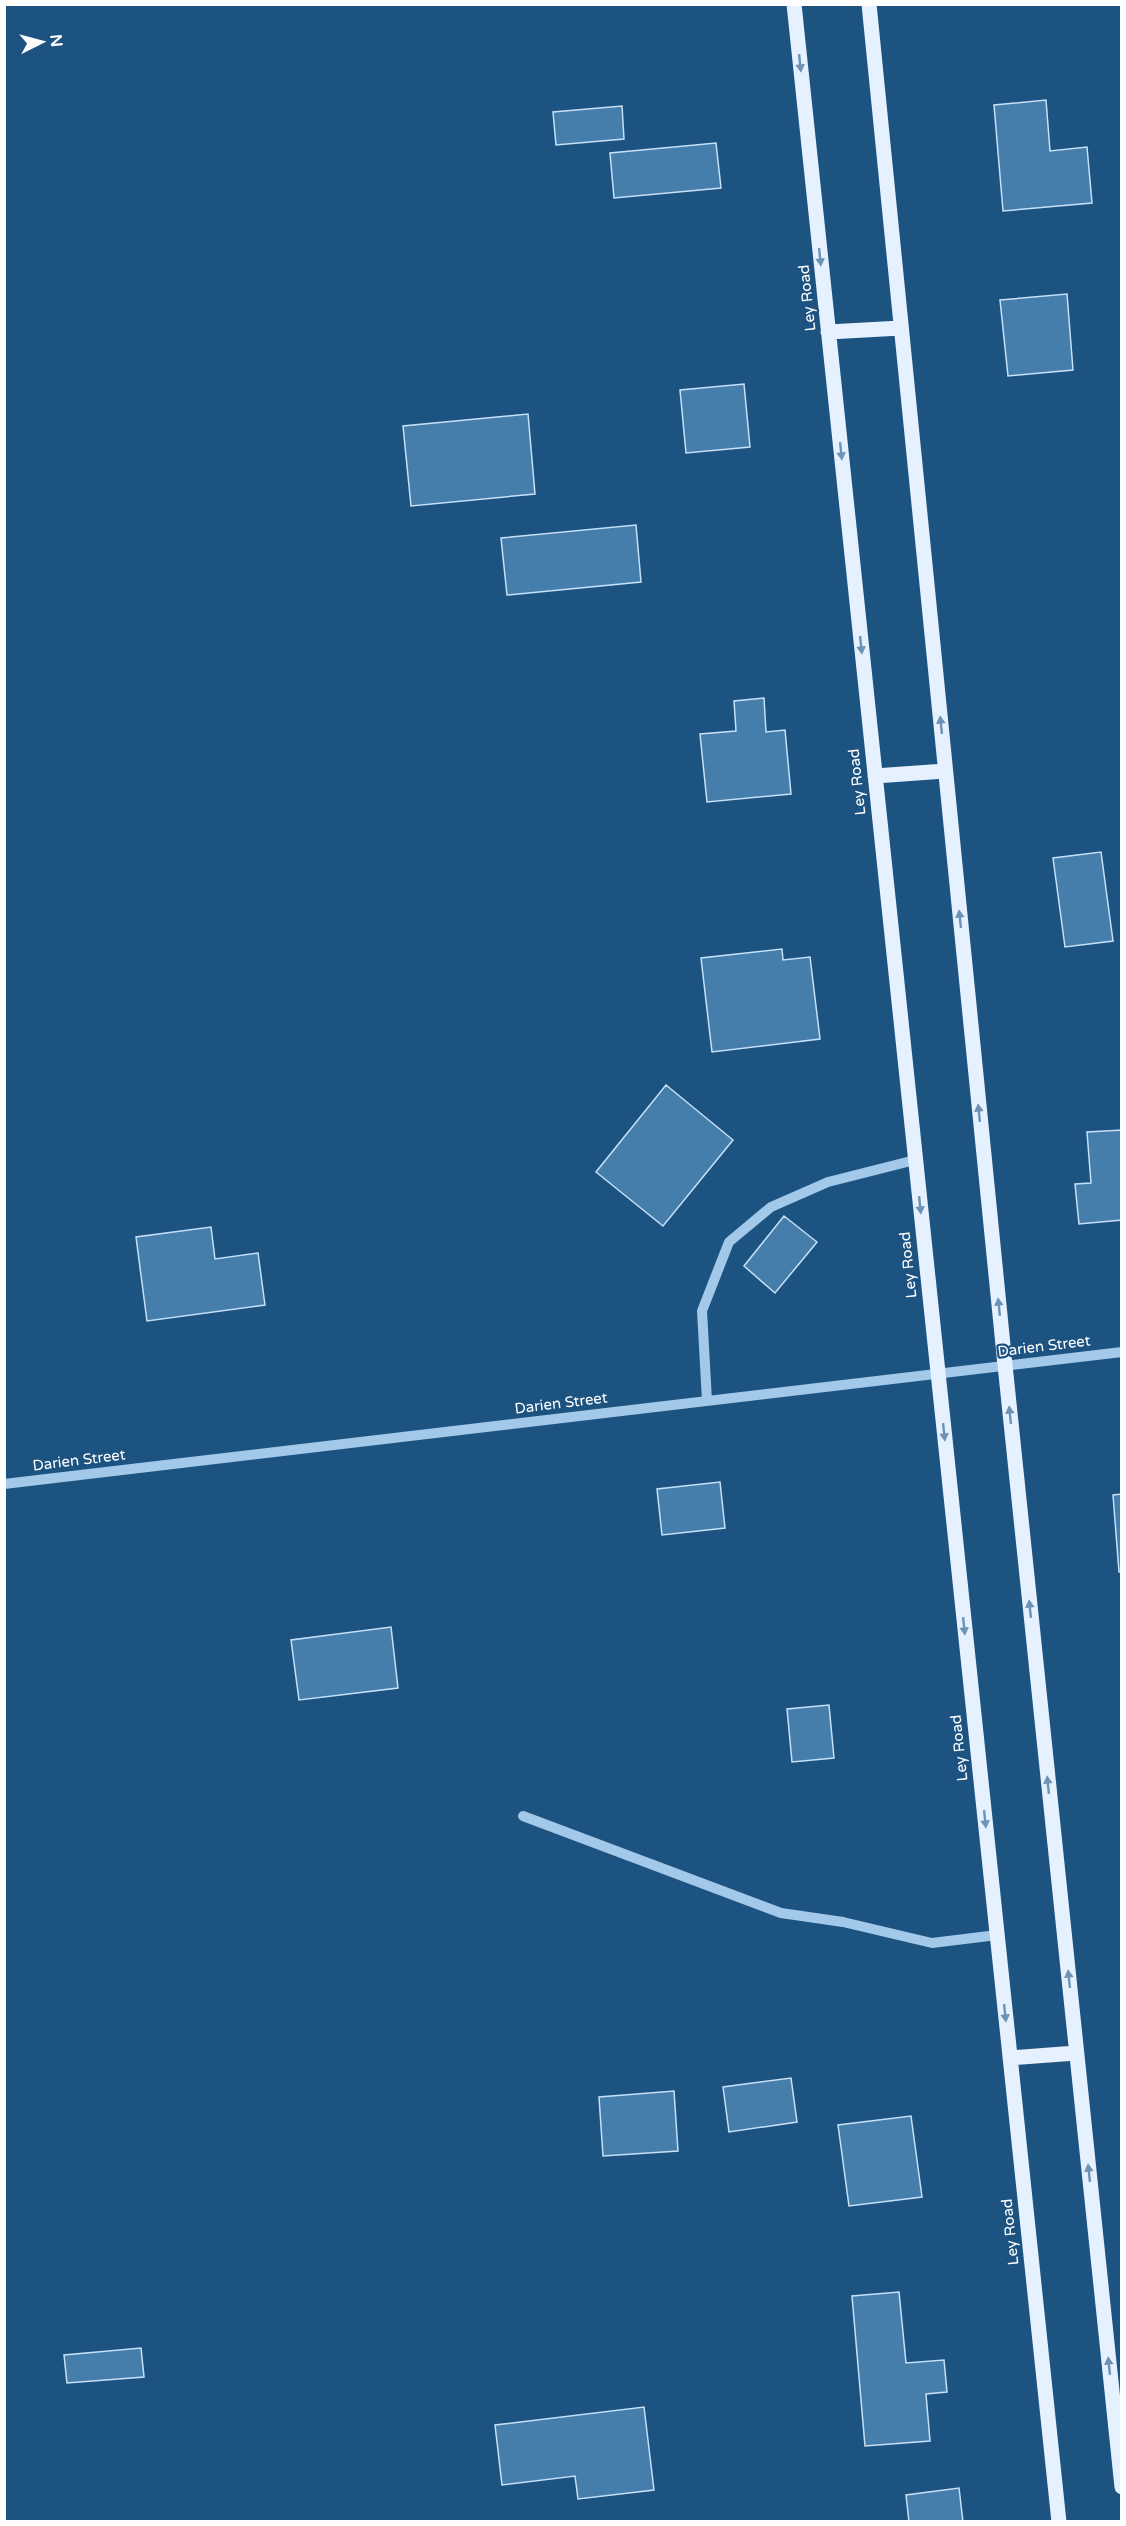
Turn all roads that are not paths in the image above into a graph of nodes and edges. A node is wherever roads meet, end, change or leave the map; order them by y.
1 (794, 4) edge
2 (869, 4) edge
3 (901, 328) junction
4 (828, 332) junction
5 (945, 771) junction
6 (875, 776) junction
7 (915, 1160) junction
8 (1122, 1352) edge
9 (1005, 1365) junction
10 (938, 1373) junction
11 (707, 1401) junction
12 (4, 1484) edge
13 (523, 1816) dead end
14 (997, 1935) junction
15 (1076, 2052) junction
16 (1010, 2058) junction
17 (1122, 2487) edge
18 (1059, 2522) edge

1 -> 4 main road, Ley Road
2 - 3 main road
3 - 4 main road
5 -> 3 main road
4 -> 6 main road, Ley Road
5 - 6 main road
9 -> 5 main road
6 - 7 main road, Ley Road
7 -> 10 main road, Ley Road
7 - 11 street
8 - 9 street, Darien Street
9 - 10 street, Darien Street
15 -> 9 main road
10 - 11 street, Darien Street
10 -> 14 main road, Ley Road
11 - 12 street, Darien Street
13 - 14 street
14 -> 16 main road, Ley Road
15 - 16 main road
17 -> 15 main road
16 - 18 main road, Ley Road

